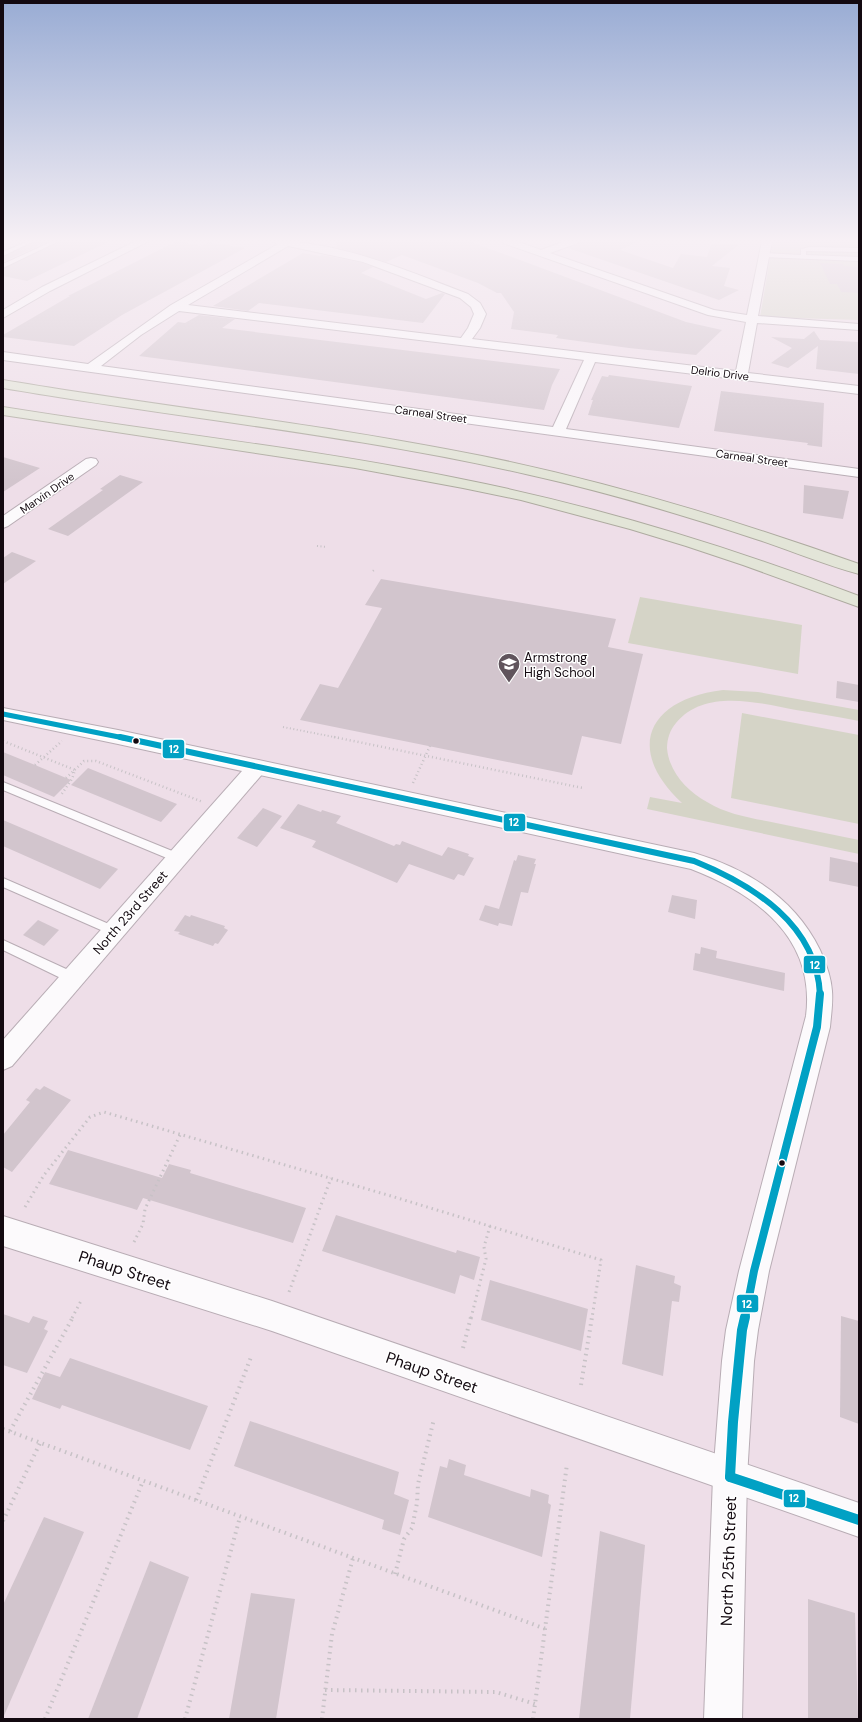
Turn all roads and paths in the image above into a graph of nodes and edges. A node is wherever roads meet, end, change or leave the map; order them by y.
1 (154, 321) edge
2 (294, 321) edge
3 (477, 321) edge
4 (752, 321) edge
5 (773, 321) edge
6 (859, 327) edge
7 (464, 342) junction
8 (3, 356) edge
9 (591, 358) junction
10 (90, 368) junction
11 (741, 376) junction
12 (3, 384) edge
13 (859, 390) edge
14 (3, 411) edge
15 (3, 417) edge
16 (558, 431) junction
17 (200, 441) junction
18 (91, 462) dead end
19 (859, 473) edge
20 (3, 523) edge
21 (317, 546) dead end
22 (327, 548) dead end
23 (859, 569) edge
24 (859, 602) edge
25 (3, 714) edge
26 (283, 727) dead end
27 (67, 737) dead end
28 (3, 741) edge
29 (430, 746) dead end
30 (426, 756) junction
31 (44, 757) junction
32 (35, 765) dead end
33 (257, 767) junction
34 (75, 770) junction
35 (66, 778) dead end
36 (413, 783) dead end
37 (3, 786) edge
38 (583, 788) dead end
39 (60, 796) dead end
40 (207, 804) dead end
41 (178, 858) junction
42 (3, 882) edge
43 (114, 931) junction
44 (3, 945) edge
45 (73, 978) junction
46 (3, 1058) edge
47 (180, 1135) junction
48 (331, 1178) junction
49 (25, 1207) dead end
50 (490, 1226) junction
51 (3, 1231) edge
52 (134, 1242) dead end
53 (289, 1292) dead end
54 (82, 1299) dead end
55 (463, 1348) dead end
56 (251, 1357) dead end
57 (581, 1385) dead end
58 (434, 1419) dead end
59 (3, 1429) edge
60 (10, 1431) junction
61 (40, 1442) junction
62 (567, 1464) dead end
63 (730, 1476) junction
64 (143, 1481) junction
65 (196, 1500) junction
66 (240, 1517) junction
67 (859, 1520) edge
68 (3, 1521) edge
69 (353, 1558) junction
70 (395, 1574) junction
71 (546, 1629) junction
72 (325, 1690) junction
73 (535, 1704) junction
74 (44, 1719) edge
75 (185, 1719) edge
76 (322, 1719) edge
77 (533, 1719) edge
78 (723, 1719) edge

1 - 10 street
2 - 7 street, Delrio Drive
3 - 7 street
4 - 11 street
5 - 6 street
7 - 9 street, Delrio Drive
8 - 10 street, Carneal Street
9 - 11 street, Delrio Drive
9 - 16 street
10 - 16 street, Carneal Street
11 - 13 street, Delrio Drive
12 - 23 highway
14 - 17 highway
15 - 17 highway
16 - 19 street, Carneal Street
17 - 24 highway
18 - 20 street, Marvin Drive
21 - 22 path
25 - 33 street, North 25th Street
26 - 30 path
27 - 31 path
28 - 31 path
29 - 30 path
30 - 36 path
30 - 38 path
31 - 32 path
31 - 34 path
33 - 41 street, North 23rd Street
33 - 63 street, North 25th Street
34 - 35 path
34 - 39 path
34 - 40 path
37 - 41 lane
41 - 43 street, North 23rd Street
42 - 43 lane
43 - 45 street, North 23rd Street
44 - 45 lane
45 - 46 street, North 23rd Street
47 - 48 path
47 - 49 path
47 - 52 path
48 - 50 path
48 - 53 path
50 - 55 path
50 - 57 path
51 - 63 street, Phaup Street
54 - 60 path
56 - 65 path
58 - 70 path
59 - 60 path
60 - 61 path
61 - 64 path
61 - 68 path
62 - 71 path
63 - 67 street, Phaup Street
63 - 78 street, North 25th Street
64 - 65 path
64 - 74 path
65 - 66 path
66 - 69 path
66 - 75 path
69 - 70 path
69 - 72 path
70 - 71 path
71 - 73 path
72 - 73 path
72 - 76 path
73 - 77 path

